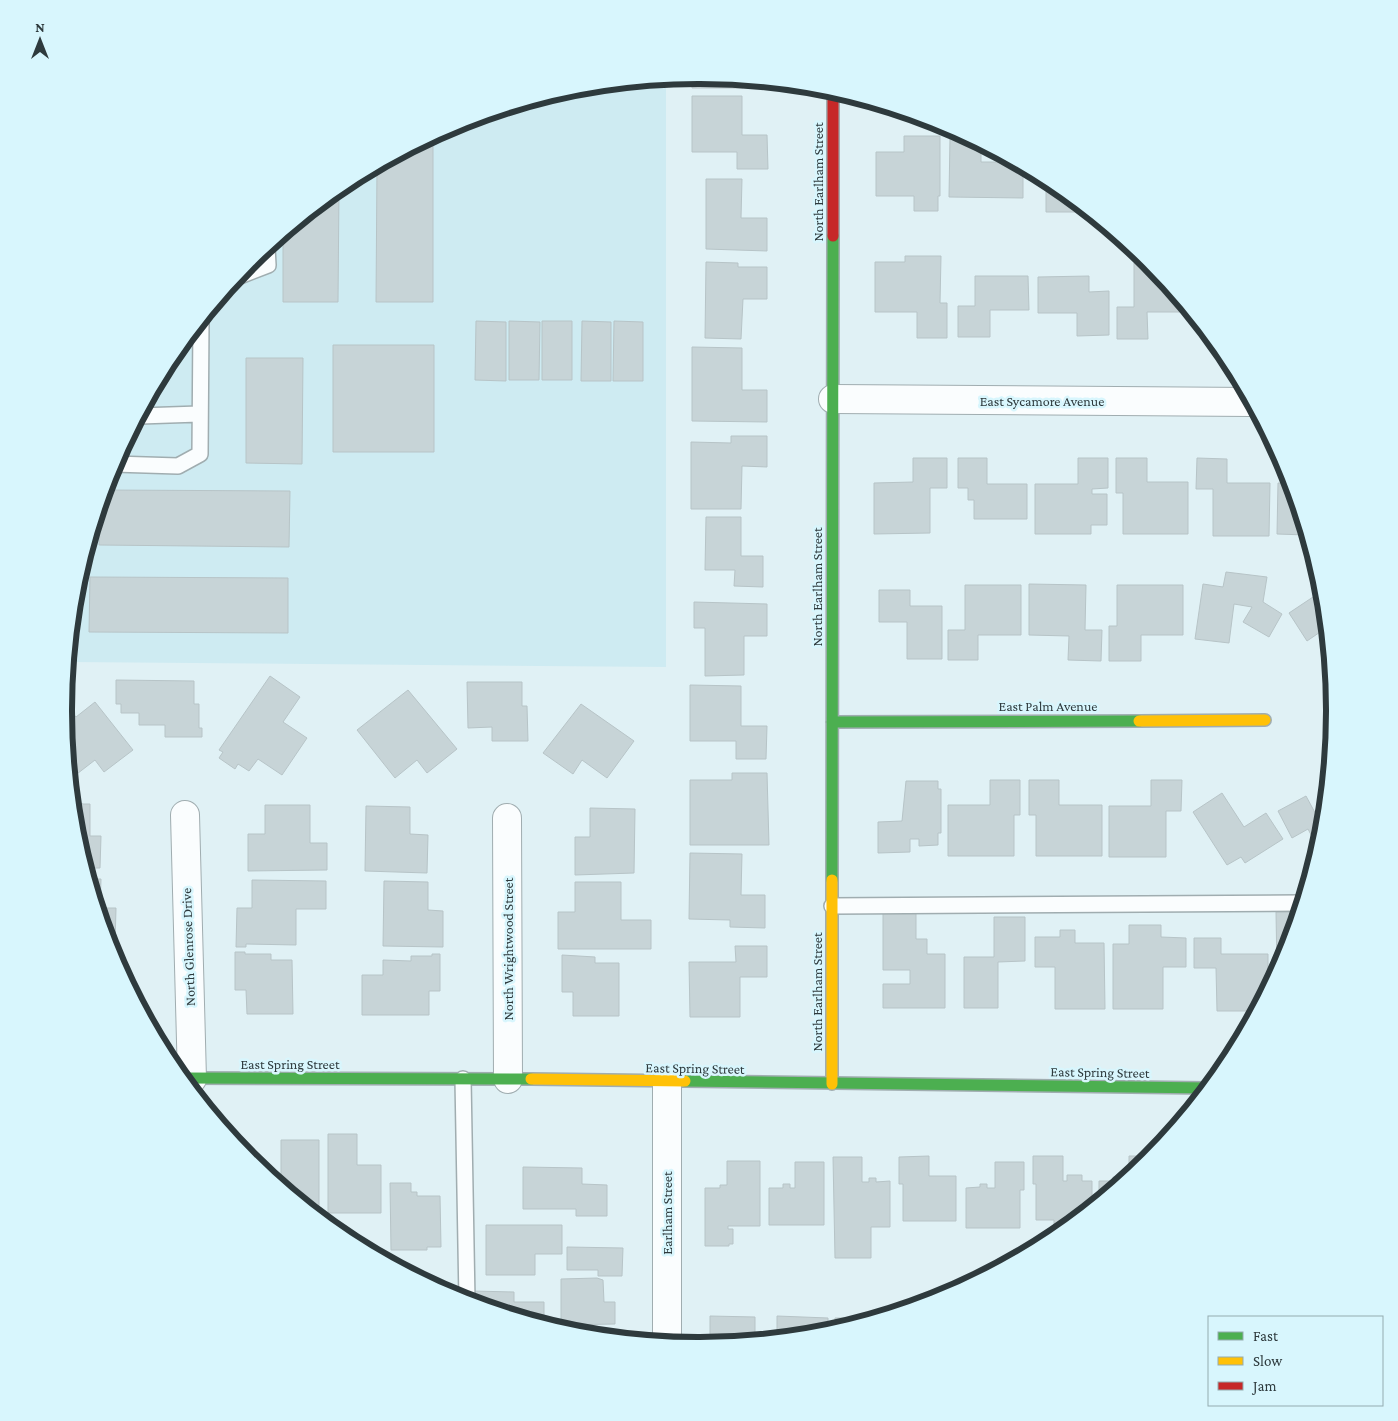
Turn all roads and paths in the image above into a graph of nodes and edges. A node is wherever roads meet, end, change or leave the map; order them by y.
1 (833, 99) edge
2 (268, 256) edge
3 (252, 271) edge
4 (201, 331) edge
5 (833, 399) junction
6 (1245, 402) edge
7 (199, 414) junction
8 (146, 416) edge
9 (123, 464) edge
10 (1265, 720) dead end
11 (832, 722) junction
12 (185, 816) dead end
13 (507, 818) dead end
14 (1295, 903) edge
15 (832, 906) junction
16 (187, 1071) edge
17 (192, 1078) edge
18 (463, 1079) junction
19 (508, 1079) junction
20 (667, 1083) junction
21 (832, 1084) junction
22 (1199, 1088) edge
23 (467, 1292) edge
24 (667, 1336) edge

1 - 5 street, North Earlham Street
2 - 3 lane
4 - 7 lane
5 - 6 street, East Sycamore Avenue
5 - 11 street, North Earlham Street
7 - 8 lane
7 - 9 lane
10 - 11 street, East Palm Avenue
11 - 15 street, North Earlham Street
12 - 16 street, North Glenrose Drive
13 - 19 street, North Wrightwood Street
14 - 15 lane
15 - 21 street, North Earlham Street
17 - 18 street, East Spring Street
18 - 19 street, East Spring Street
18 - 23 lane
19 - 20 street, East Spring Street
20 - 21 street, East Spring Street
20 - 24 street, Earlham Street
21 - 22 street, East Spring Street

